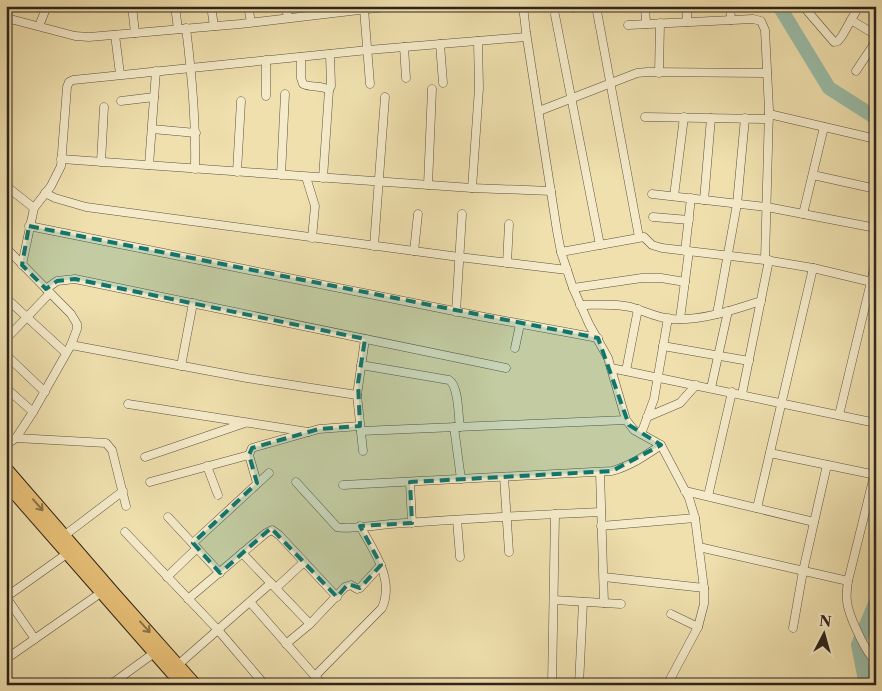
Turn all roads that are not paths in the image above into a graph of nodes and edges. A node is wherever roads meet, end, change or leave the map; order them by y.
1 (47, 6) edge
2 (132, 6) edge
3 (175, 6) edge
4 (211, 6) edge
5 (248, 6) edge
6 (286, 6) edge
7 (314, 6) edge
8 (393, 6) edge
9 (523, 6) edge
10 (596, 6) edge
11 (645, 6) edge
12 (687, 6) edge
13 (730, 6) edge
14 (803, 6) edge
15 (859, 6) edge
16 (359, 9) edge
17 (315, 15) junction
18 (555, 15) dead end
19 (288, 18) junction
20 (6, 19) edge
21 (731, 20) junction
22 (851, 20) junction
23 (251, 22) junction
24 (688, 22) junction
25 (660, 23) junction
26 (646, 24) junction
27 (628, 25) dead end
28 (39, 26) junction
29 (214, 26) junction
30 (182, 29) junction
31 (135, 33) junction
32 (876, 34) edge
33 (115, 35) junction
34 (526, 37) junction
35 (478, 41) junction
36 (876, 41) edge
37 (440, 44) junction
38 (404, 47) junction
39 (368, 50) junction
40 (330, 54) junction
41 (301, 56) junction
42 (266, 60) junction
43 (191, 67) junction
44 (156, 71) junction
45 (856, 71) dead end
46 (659, 73) junction
47 (768, 73) junction
48 (120, 74) junction
49 (406, 78) dead end
50 (443, 83) dead end
51 (609, 83) junction
52 (370, 84) dead end
53 (432, 89) dead end
54 (329, 90) junction
55 (285, 94) dead end
56 (266, 96) dead end
57 (154, 97) junction
58 (385, 97) dead end
59 (572, 98) junction
60 (121, 101) dead end
61 (241, 101) dead end
62 (104, 107) dead end
63 (539, 111) junction
64 (645, 117) dead end
65 (769, 117) junction
66 (684, 118) junction
67 (711, 118) junction
68 (745, 118) junction
69 (824, 127) junction
70 (152, 129) junction
71 (196, 133) junction
72 (876, 139) edge
73 (61, 159) junction
74 (102, 162) junction
75 (149, 165) junction
76 (194, 169) junction
77 (237, 172) junction
78 (281, 175) junction
79 (813, 175) junction
80 (306, 177) junction
81 (323, 178) junction
82 (379, 182) junction
83 (428, 185) junction
84 (6, 186) edge
85 (472, 188) junction
86 (876, 189) edge
87 (551, 191) junction
88 (45, 193) junction
89 (652, 194) dead end
90 (674, 196) junction
91 (691, 198) junction
92 (704, 200) junction
93 (737, 204) junction
94 (767, 207) junction
95 (34, 208) junction
96 (418, 214) dead end
97 (462, 214) dead end
98 (804, 214) junction
99 (653, 217) dead end
100 (689, 220) junction
101 (510, 224) dead end
102 (30, 226) junction
103 (876, 228) edge
104 (639, 237) junction
105 (312, 238) junction
106 (600, 244) junction
107 (374, 246) junction
108 (6, 248) edge
109 (414, 251) junction
110 (687, 251) junction
111 (561, 252) junction
112 (728, 255) junction
113 (460, 257) junction
114 (767, 260) junction
115 (876, 261) edge
116 (507, 263) junction
117 (22, 265) junction
118 (813, 268) junction
119 (567, 270) junction
120 (685, 282) junction
121 (873, 282) edge
122 (572, 288) junction
123 (48, 291) junction
124 (6, 298) edge
125 (761, 301) junction
126 (193, 304) junction
127 (580, 305) junction
128 (638, 309) junction
129 (728, 311) junction
130 (456, 312) junction
131 (717, 314) junction
132 (26, 318) junction
133 (668, 318) junction
134 (680, 319) junction
135 (520, 324) junction
136 (598, 338) junction
137 (6, 339) edge
138 (365, 339) junction
139 (71, 344) junction
140 (663, 346) junction
141 (516, 348) dead end
142 (66, 353) junction
143 (6, 356) edge
144 (718, 356) junction
145 (749, 361) junction
146 (360, 365) junction
147 (181, 366) junction
148 (506, 368) dead end
149 (611, 368) junction
150 (626, 371) junction
151 (658, 378) junction
152 (696, 384) junction
153 (6, 388) edge
154 (711, 388) junction
155 (45, 392) junction
156 (732, 392) junction
157 (742, 394) junction
158 (357, 395) junction
159 (780, 403) junction
160 (128, 404) dead end
161 (33, 412) junction
162 (839, 415) junction
163 (648, 417) junction
164 (626, 420) junction
165 (246, 423) junction
166 (876, 423) edge
167 (457, 427) junction
168 (361, 428) junction
169 (308, 432) junction
170 (641, 434) junction
171 (16, 438) junction
172 (6, 445) edge
173 (661, 445) junction
174 (363, 452) dead end
175 (770, 454) junction
176 (248, 455) junction
177 (146, 457) dead end
178 (827, 465) junction
179 (207, 466) junction
180 (6, 468) edge
181 (600, 472) junction
182 (269, 473) dead end
183 (875, 473) edge
184 (504, 477) junction
185 (461, 479) junction
186 (150, 482) dead end
187 (296, 482) dead end
188 (410, 482) junction
189 (6, 484) edge
190 (257, 484) junction
191 (343, 485) dead end
192 (123, 491) junction
193 (685, 492) junction
194 (218, 495) dead end
195 (708, 496) junction
196 (126, 506) dead end
197 (757, 508) junction
198 (601, 512) junction
199 (555, 514) junction
200 (506, 516) junction
201 (168, 517) dead end
202 (695, 518) junction
203 (457, 520) junction
204 (814, 522) junction
205 (412, 523) junction
206 (360, 526) junction
207 (601, 526) junction
208 (124, 532) dead end
209 (65, 536) junction
210 (195, 546) junction
211 (699, 548) junction
212 (509, 552) dead end
213 (68, 553) junction
214 (242, 553) junction
215 (460, 557) dead end
216 (304, 562) junction
217 (380, 565) junction
218 (803, 571) junction
219 (220, 573) junction
220 (168, 577) junction
221 (604, 577) junction
222 (848, 582) junction
223 (274, 586) junction
224 (704, 588) junction
225 (102, 592) junction
226 (337, 597) junction
227 (188, 599) junction
228 (554, 600) junction
229 (250, 602) junction
230 (583, 602) junction
231 (604, 603) junction
232 (621, 604) dead end
233 (671, 614) dead end
234 (310, 624) junction
235 (698, 627) junction
236 (793, 628) dead end
237 (218, 630) junction
238 (35, 639) junction
239 (286, 644) junction
240 (154, 653) junction
241 (6, 659) edge
242 (876, 661) edge
243 (179, 664) junction
244 (178, 683) edge
245 (110, 685) edge
246 (196, 685) edge
247 (265, 685) edge
248 (552, 685) edge
249 (579, 685) edge
250 (667, 685) edge

1 - 28 street
2 - 31 street
3 - 30 street
4 - 29 street
5 - 23 street
6 - 19 street
7 - 17 street
8 - 16 street
9 - 34 street
10 - 51 street
11 - 26 street
12 - 24 street
13 - 21 street
14 - 22 street
15 - 22 street
16 - 17 street
16 - 39 street
17 - 19 street
18 - 59 street
19 - 23 street
20 - 28 street
21 - 24 street
21 - 47 street
22 - 32 street
23 - 29 street
24 - 25 street
25 - 26 street
25 - 46 street
26 - 27 street
28 - 33 street
29 - 30 street
30 - 31 street
30 - 43 street
31 - 33 street
33 - 48 street
34 - 35 street
34 - 63 street
35 - 37 street
35 - 85 street
36 - 45 street
37 - 38 street
37 - 50 street
38 - 39 street
38 - 49 street
39 - 40 street
39 - 52 street
40 - 41 street
40 - 54 street
41 - 42 street
41 - 54 street
42 - 43 street
42 - 56 street
43 - 44 street
43 - 71 street
44 - 48 street
44 - 57 street
46 - 47 street
46 - 51 street
47 - 65 street
48 - 73 street
51 - 59 street
51 - 104 street
53 - 83 street
54 - 81 street
55 - 78 street
57 - 60 street
57 - 70 street
58 - 82 street
59 - 63 street
59 - 106 street
61 - 77 street
62 - 74 street
63 - 87 street
64 - 66 street
65 - 68 street
65 - 69 street
65 - 94 street
66 - 67 street
66 - 90 street
67 - 68 street
67 - 92 street
68 - 93 street
69 - 72 street
69 - 79 street
70 - 71 street
70 - 75 street
71 - 76 street
73 - 74 street
73 - 88 street
74 - 75 street
75 - 76 street
76 - 77 street
77 - 78 street
78 - 80 street
79 - 86 street
79 - 98 street
80 - 81 street
80 - 105 street
81 - 82 street
82 - 83 street
82 - 107 street
83 - 85 street
84 - 95 street
85 - 87 street
87 - 111 street
88 - 95 street
88 - 105 street
89 - 90 street
90 - 91 street
91 - 92 street
91 - 100 street
92 - 93 street
93 - 94 street
93 - 112 street
94 - 98 street
94 - 114 street
95 - 102 street
96 - 109 street
97 - 113 street
98 - 103 street
99 - 100 street
100 - 110 street
101 - 116 street
102 - 117 street
102 - 130 street
104 - 106 street
104 - 110 street
105 - 107 street
106 - 111 street
107 - 109 street
108 - 117 street
109 - 113 street
110 - 112 street
110 - 120 street
111 - 119 street
112 - 114 street
112 - 131 street
113 - 116 street
113 - 130 street
114 - 118 street
114 - 125 street
115 - 121 street
116 - 119 street
117 - 123 street
118 - 121 street
118 - 159 street
119 - 122 street
120 - 122 street
120 - 134 street
121 - 162 street
122 - 127 street
123 - 126 street
123 - 132 street
123 - 139 street
124 - 132 street
125 - 129 street
125 - 145 street
126 - 138 street
126 - 147 street
127 - 128 street
127 - 136 street
128 - 133 street
128 - 150 street
129 - 131 street
129 - 144 street
130 - 135 street
131 - 134 street
132 - 137 street
132 - 142 street
133 - 134 street
133 - 140 street
135 - 136 street
135 - 141 street
136 - 149 street
138 - 146 street
138 - 148 street
139 - 142 street
139 - 147 street
140 - 144 street
140 - 151 street
142 - 155 street
143 - 155 street
144 - 145 street
144 - 154 street
145 - 157 street
146 - 158 street
146 - 167 street
147 - 158 street
149 - 150 street
149 - 164 street
150 - 151 street
151 - 152 street
151 - 163 street
152 - 154 street
152 - 163 street
153 - 161 street
154 - 156 street
155 - 161 street
156 - 157 street
156 - 195 street
157 - 159 street
158 - 168 street
159 - 162 street
159 - 175 street
160 - 165 street
161 - 171 street
162 - 166 street
163 - 170 street
164 - 167 street
164 - 170 street
165 - 169 street
165 - 177 street
167 - 168 street
167 - 185 street
168 - 169 street
168 - 174 street
169 - 176 street
170 - 173 street
171 - 172 street
171 - 192 street
173 - 181 street
173 - 193 street
175 - 178 street
175 - 197 street
176 - 179 street
176 - 190 street
178 - 183 street
178 - 204 street
179 - 186 street
179 - 194 street
180 -> 209 main road
181 - 184 street
181 - 198 street
182 - 190 street
183 - 222 street
184 - 185 street
184 - 200 street
185 - 188 street
187 - 206 street
188 - 191 street
188 - 205 street
189 - 213 main road
190 - 210 street
192 - 196 street
192 - 209 street
193 - 195 street
193 - 202 street
195 - 197 street
197 - 204 street
198 - 199 street
198 - 207 street
199 - 200 street
199 - 228 street
200 - 203 street
200 - 212 street
201 - 210 street
202 - 207 street
202 - 211 street
203 - 205 street
203 - 215 street
204 - 218 street
205 - 206 street
206 - 217 street
207 - 221 street
208 - 220 street
209 -> 243 main road
210 - 219 street
210 - 220 street
211 - 218 street
211 - 224 street
213 - 225 main road
213 - 238 street
214 - 216 street
214 - 219 street
214 - 223 street
216 - 223 street
216 - 226 street
217 - 226 street
217 - 239 street
218 - 222 street
218 - 236 street
219 - 227 street
220 - 227 street
221 - 224 street
221 - 231 street
222 - 242 street
223 - 229 street
223 - 234 street
224 - 235 street
225 - 238 street
225 - 240 main road
226 - 234 street
227 - 237 street
228 - 230 street
228 - 248 street
229 - 237 street
229 - 239 street
230 - 231 street
230 - 249 street
231 - 232 street
233 - 235 street
234 - 239 street
235 - 250 street
237 - 243 street
237 - 247 street
238 - 241 street
240 - 244 main road
240 - 245 street
243 - 246 main road

